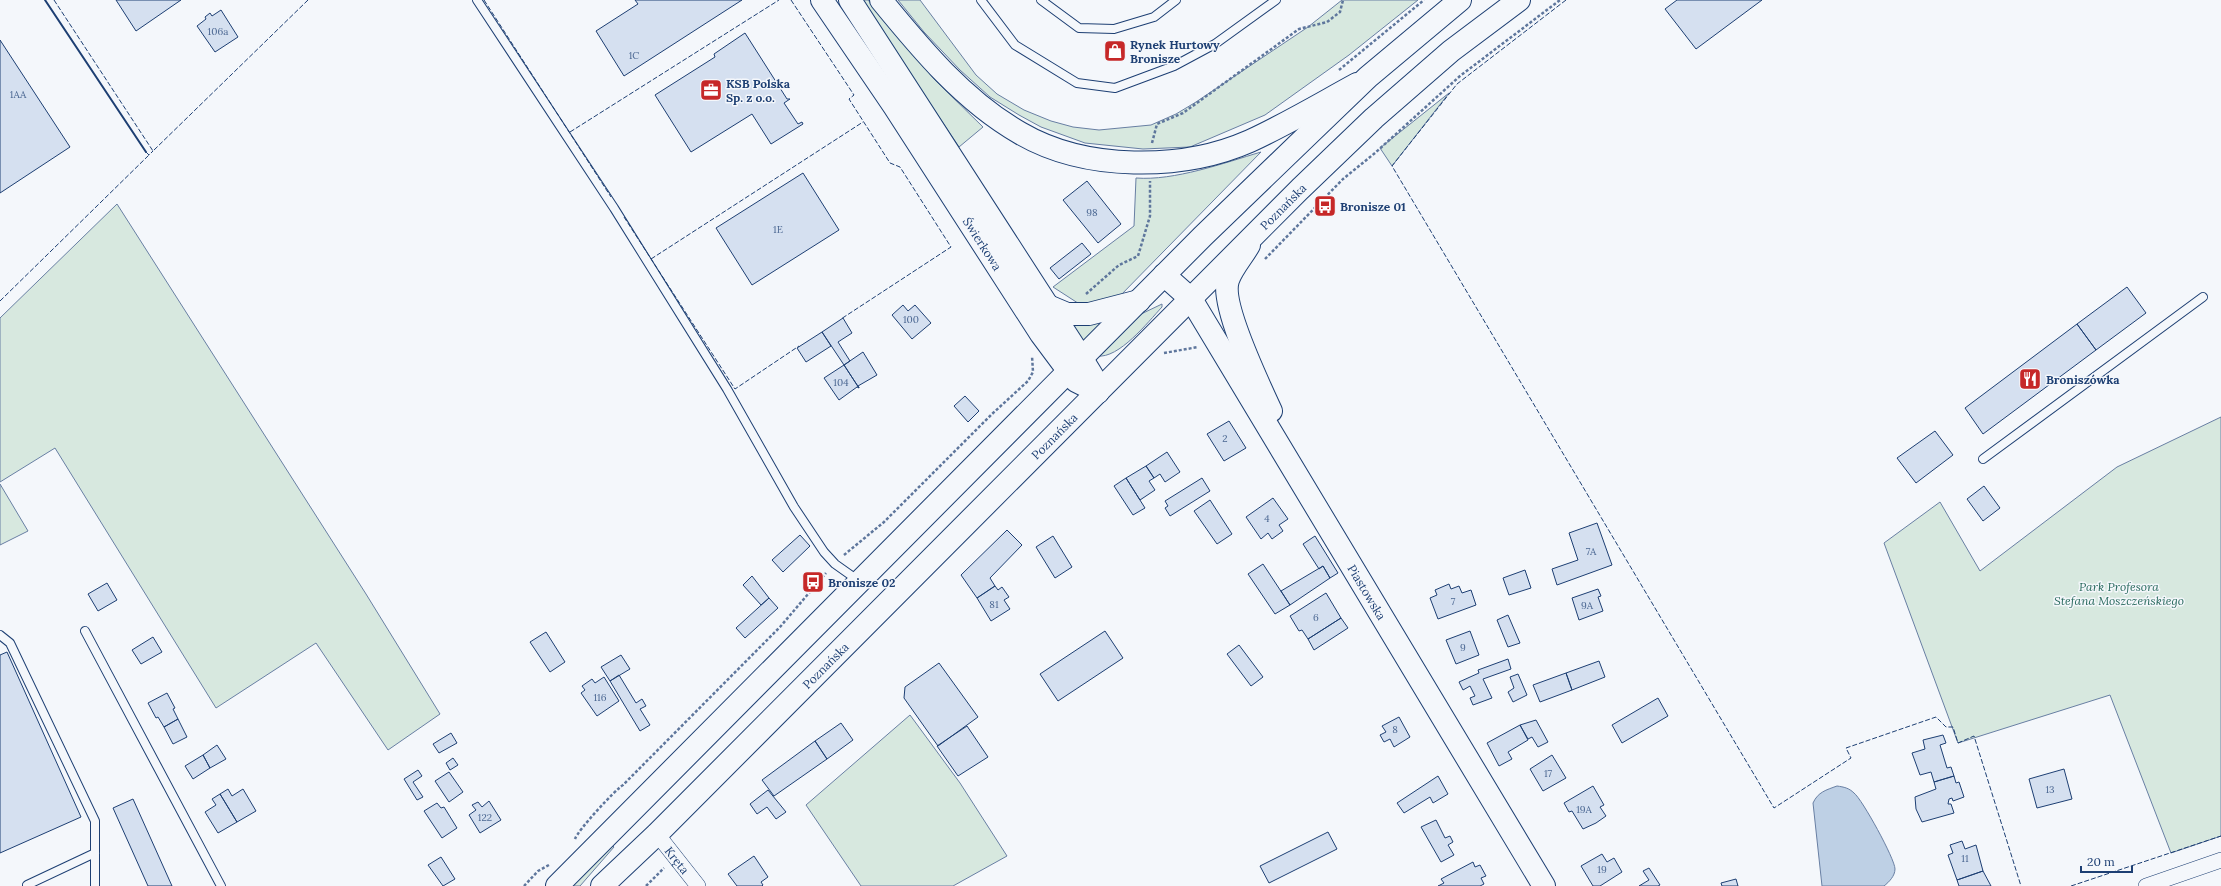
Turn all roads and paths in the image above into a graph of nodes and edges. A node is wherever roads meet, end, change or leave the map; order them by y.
1 (477, 0) edge
2 (822, 0) edge
3 (850, 0) edge
4 (881, 0) edge
5 (981, 0) edge
6 (1041, 0) edge
7 (1176, 0) edge
8 (1276, 0) edge
9 (1343, 0) edge
10 (1424, 0) edge
11 (1460, 0) edge
12 (1519, 0) edge
13 (1560, 0) edge
14 (1336, 72) dead end
15 (1368, 77) junction
16 (1151, 147) dead end
17 (1150, 174) dead end
18 (1310, 210) dead end
19 (1256, 233) junction
20 (1164, 276) junction
21 (1084, 296) dead end
22 (2203, 297) dead end
23 (1190, 299) junction
24 (1139, 301) junction
25 (1048, 306) junction
26 (1030, 351) dead end
27 (1075, 365) junction
28 (1098, 392) junction
29 (1983, 458) dead end
30 (1306, 491) junction
31 (835, 564) junction
32 (859, 582) junction
33 (85, 631) dead end
34 (0, 635) edge
35 (657, 834) junction
36 (574, 841) dead end
37 (95, 853) junction
38 (675, 857) junction
39 (2221, 860) edge
40 (550, 864) dead end
41 (27, 885) dead end
42 (95, 886) edge
43 (221, 886) edge
44 (524, 886) edge
45 (557, 886) edge
46 (602, 886) edge
47 (646, 886) edge
48 (698, 886) edge
49 (1544, 886) edge
50 (2146, 886) edge

1 - 31 lane
2 - 27 street, Świerkowa
3 - 25 street, Świerkowa
4 - 15 street
5 - 8 lane
6 - 7 lane
9 - 16 path
10 - 14 path
11 - 15 street
12 - 19 street, Poznańska
13 - 18 path
15 - 20 street
17 - 21 path
19 - 23 street, Poznańska
19 - 30 street
20 - 23 street, Piastowska
20 - 24 street
22 - 29 lane
23 - 28 street, Poznańska
23 - 30 street, Piastowska
24 - 25 street
24 - 27 street
25 - 27 street, Świerkowa
26 - 31 path
27 - 28 street, Świerkowa
27 - 32 street
28 - 35 street, Poznańska
30 - 49 street, Piastowska
31 - 32 lane
31 - 36 path
32 - 45 street
33 - 43 lane
34 - 37 lane
35 - 38 street, Kręta
35 - 46 street, Poznańska
37 - 41 lane
37 - 42 lane
38 - 47 path
38 - 48 street, Kręta
39 - 50 street
40 - 44 path

